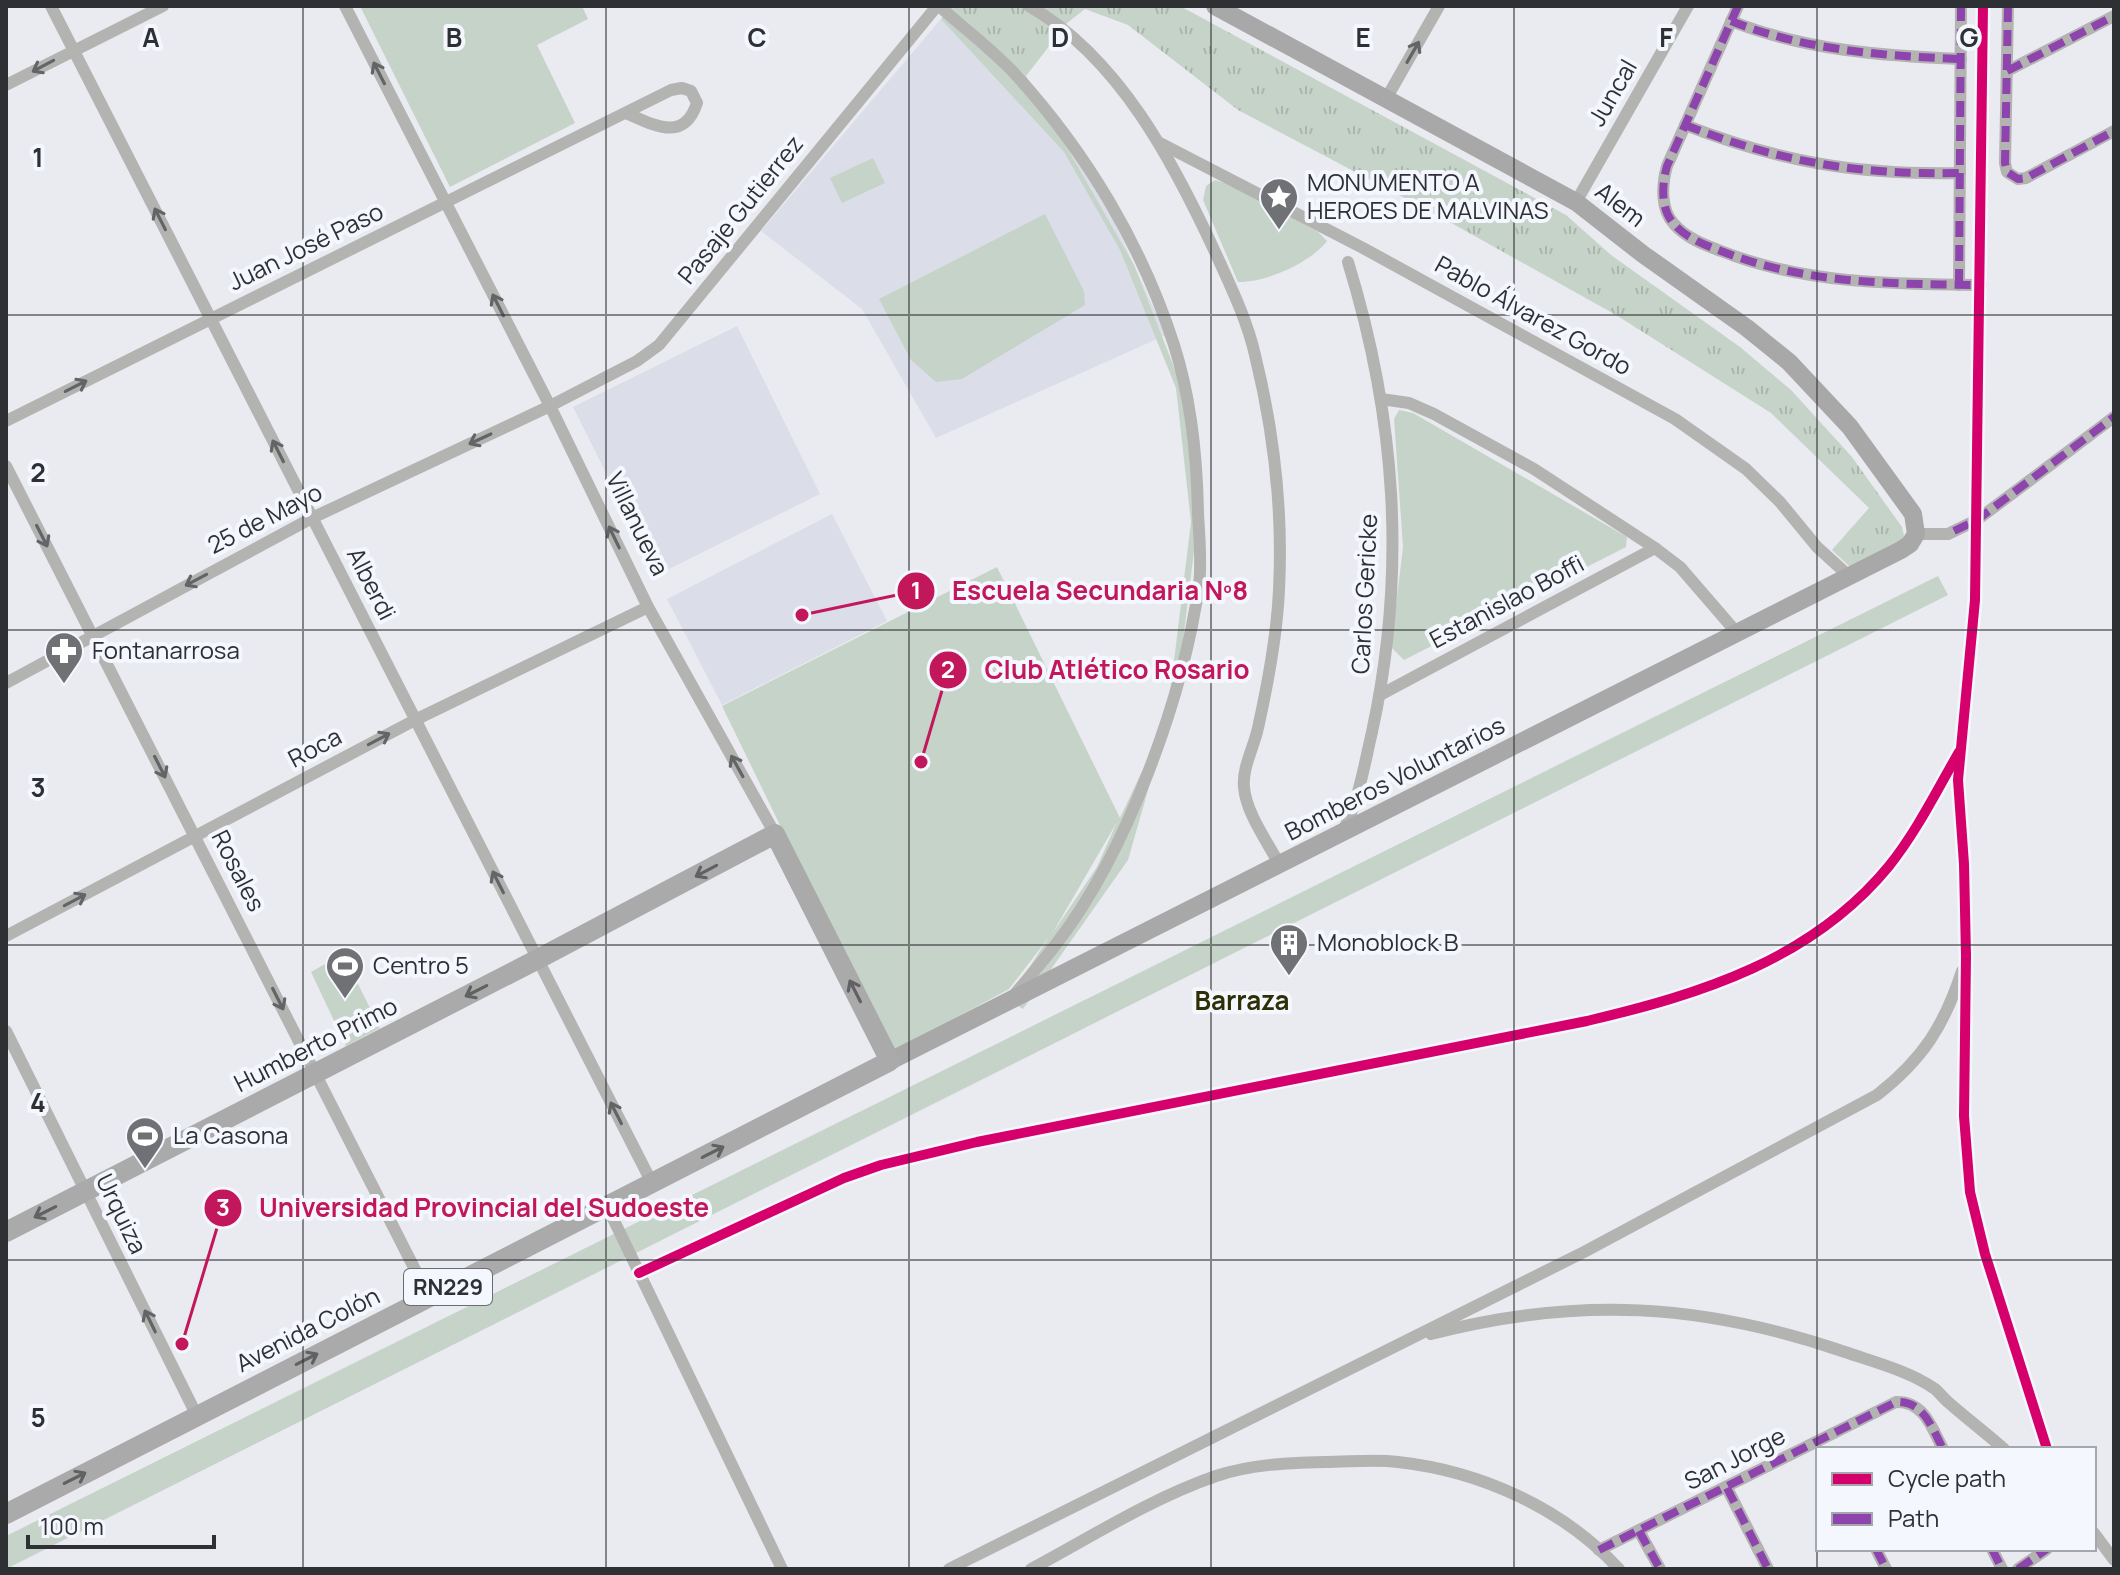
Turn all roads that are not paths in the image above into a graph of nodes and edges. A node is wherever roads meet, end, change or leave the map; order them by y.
1 (51, 6) edge
2 (163, 6) edge
3 (345, 6) edge
4 (938, 6) edge
5 (1029, 6) edge
6 (1215, 6) edge
7 (1439, 6) edge
8 (1688, 6) edge
9 (1738, 6) edge
10 (1961, 6) edge
11 (1983, 6) edge
12 (2008, 6) edge
13 (2114, 16) edge
14 (1731, 21) junction
15 (74, 50) junction
16 (1961, 59) junction
17 (2007, 71) junction
18 (6, 85) edge
19 (1386, 99) junction
20 (626, 113) junction
21 (1685, 125) junction
22 (2114, 131) edge
23 (1160, 143) junction
24 (1960, 173) junction
25 (1576, 202) junction
26 (445, 204) junction
27 (1348, 262) dead end
28 (1959, 285) junction
29 (1981, 285) junction
30 (211, 318) junction
31 (1381, 399) junction
32 (550, 406) junction
33 (2114, 417) edge
34 (6, 421) edge
35 (6, 466) edge
36 (312, 518) junction
37 (1977, 520) junction
38 (1916, 534) junction
39 (1655, 548) junction
40 (1849, 576) junction
41 (648, 607) junction
42 (1737, 633) junction
43 (92, 635) junction
44 (6, 683) edge
45 (1380, 695) junction
46 (415, 720) junction
47 (1959, 752) junction
48 (1342, 832) junction
49 (775, 834) junction
50 (196, 837) junction
51 (1279, 864) junction
52 (6, 936) edge
53 (1966, 956) junction
54 (538, 959) junction
55 (996, 1007) junction
56 (6, 1031) edge
57 (890, 1061) junction
58 (316, 1074) junction
59 (652, 1183) junction
60 (86, 1192) junction
61 (607, 1206) junction
62 (6, 1232) edge
63 (639, 1273) junction
64 (429, 1297) junction
65 (1405, 1341) junction
66 (197, 1416) junction
67 (1822, 1445) edge
68 (1942, 1447) edge
69 (2002, 1447) edge
70 (2046, 1447) edge
71 (1816, 1448) edge
72 (1727, 1488) junction
73 (6, 1514) edge
74 (1639, 1531) junction
75 (2096, 1536) edge
76 (1599, 1550) junction
77 (1877, 1551) edge
78 (1993, 1551) edge
79 (2044, 1551) edge
80 (2114, 1560) edge
81 (782, 1569) edge
82 (949, 1569) edge
83 (1031, 1569) edge
84 (1619, 1569) edge
85 (1660, 1569) edge
86 (1768, 1569) edge
87 (1886, 1569) edge
88 (2002, 1569) edge
89 (2018, 1569) edge

1 - 15 street, Alberdi
2 - 15 street
26 -> 3 street, Villanueva
4 - 32 street, Pasaje Gutierrez
4 - 55 street
5 - 23 street
6 - 19 main road, Alem
19 -> 7 street
8 - 25 street, Juncal
9 - 14 street
10 - 16 street
11 - 29 street
12 - 17 street
13 - 17 street
14 - 16 street
14 - 21 street
15 -> 18 street
30 -> 15 street, Alberdi
16 - 24 street
17 - 22 street
19 - 25 main road, Alem
20 - 20 street, Juan José Paso
20 - 26 street, Juan José Paso
21 - 24 street
21 - 28 street
23 - 40 street, Pablo Álvarez Gordo
23 - 51 street
24 - 28 street
25 - 38 main road, Alem
26 - 30 street, Juan José Paso
32 -> 26 street, Villanueva
27 - 31 street, Carlos Gericke
28 - 29 street
29 - 37 street
34 -> 30 street, Juan José Paso
36 -> 30 street, Alberdi
31 - 39 street
31 - 45 street, Carlos Gericke
32 -> 36 street, 25 de Mayo
41 -> 32 street, Villanueva
33 - 37 street
35 -> 43 street, Rosales
36 -> 43 street, 25 de Mayo
36 - 46 street, Alberdi
37 - 38 street
37 - 47 street
38 - 40 main road, Bomberos Voluntarios / RN229
39 - 42 street
39 - 45 street, Estanislao Boffi
40 - 42 main road, Bomberos Voluntarios / RN229
41 - 46 street, Roca
49 -> 41 street, Villanueva
42 - 48 main road, Bomberos Voluntarios / RN229
43 - 44 street, 25 de Mayo
43 -> 50 street, Rosales
45 - 48 street, Carlos Gericke
50 -> 46 street, Roca
54 -> 46 street, Alberdi
47 - 53 street
47 - 63 street
48 - 51 main road, Bomberos Voluntarios / RN229
49 -> 54 main road, Humberto Primo
57 -> 49 main road, Villanueva
52 -> 50 street, Roca
50 -> 58 street, Rosales
51 - 55 main road, Bomberos Voluntarios / RN229
53 - 65 street
53 - 70 street
54 -> 58 main road, Humberto Primo
59 -> 54 street, Alberdi
55 - 57 main road, Bomberos Voluntarios / RN229
56 - 60 street, Urquiza
59 -> 57 main road, Avenida Colón / RN229
58 - 60 main road, Humberto Primo
58 - 64 street, Rosales
59 - 61 main road, Avenida Colón / RN229
60 -> 62 main road, Humberto Primo
66 -> 60 street, Urquiza
61 - 63 street
61 - 64 main road, Avenida Colón / RN229
63 - 81 street
66 -> 64 main road, Avenida Colón / RN229
65 - 69 street
65 - 82 street
73 -> 66 main road, Avenida Colón / RN229
67 - 68 street, San Jorge
71 - 72 street, San Jorge
72 - 74 street, San Jorge
72 - 86 street
74 - 76 street, San Jorge
74 - 85 street
75 - 80 street
76 - 83 street
76 - 84 street
77 - 87 street
78 - 88 street
79 - 89 street

